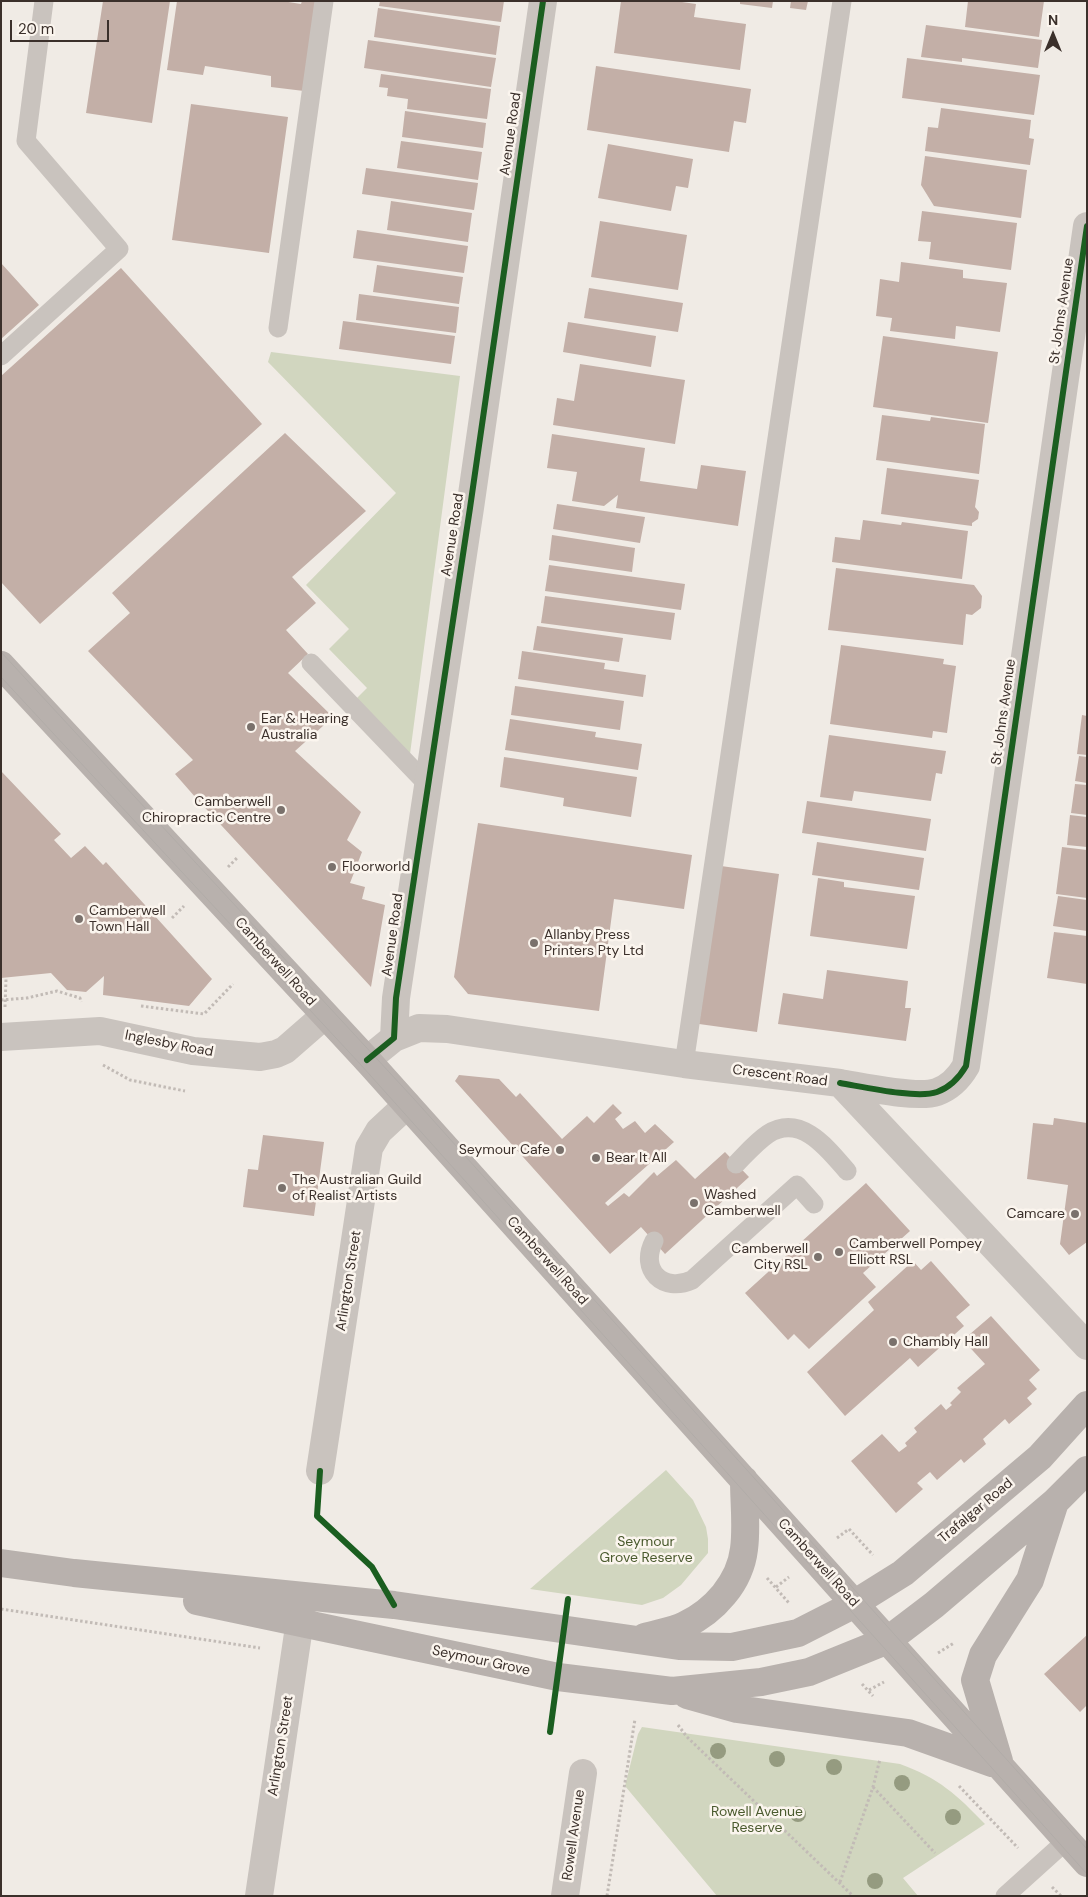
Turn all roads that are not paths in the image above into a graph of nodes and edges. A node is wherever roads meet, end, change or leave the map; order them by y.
1 (44, 1) edge
2 (324, 1) edge
3 (543, 1) edge
4 (842, 1) edge
5 (1087, 226) edge
6 (278, 328) dead end
7 (1, 356) edge
8 (311, 663) dead end
9 (1, 665) edge
10 (427, 784) junction
11 (324, 1016) junction
12 (1, 1037) edge
13 (394, 1038) junction
14 (367, 1060) junction
15 (684, 1064) junction
16 (840, 1083) junction
17 (407, 1105) junction
18 (736, 1164) dead end
19 (848, 1171) dead end
20 (814, 1204) dead end
21 (654, 1241) dead end
22 (1087, 1346) edge
23 (1087, 1405) edge
24 (1087, 1470) edge
25 (320, 1471) dead end
26 (744, 1480) junction
27 (1055, 1502) junction
28 (1, 1562) edge
29 (74, 1573) junction
30 (304, 1596) junction
31 (854, 1603) junction
32 (300, 1623) junction
33 (636, 1640) junction
34 (888, 1640) junction
35 (672, 1690) junction
36 (1000, 1767) junction
37 (583, 1774) dead end
38 (1066, 1840) junction
39 (1087, 1863) edge
40 (259, 1896) edge
41 (565, 1896) edge
42 (1005, 1896) edge

1 - 7 lane
2 - 6 lane
3 - 10 street, Avenue Road
4 - 15 lane
5 - 16 street, St Johns Avenue
8 - 10 lane
9 - 11 main road, Camberwell Road
10 - 13 street, Avenue Road
11 - 12 street, Inglesby Road
11 - 14 main road, Camberwell Road
13 - 14 street
13 - 15 street, Crescent Road
14 - 17 main road, Camberwell Road
15 - 16 street, Crescent Road
16 - 22 street, Crescent Road
17 - 25 street, Arlington Street
17 - 26 main road, Camberwell Road
18 - 19 lane
20 - 21 lane
23 - 31 main road, Trafalgar Road
24 - 27 main road
26 - 31 main road, Camberwell Road
26 - 33 main road
27 - 34 main road
27 - 36 main road
28 - 29 main road, Seymour Grove
29 - 30 main road, Seymour Grove
29 - 32 main road, Seymour Grove
30 - 32 street, Arlington Street
30 - 33 main road, Seymour Grove
31 - 33 main road, Seymour Grove
31 - 34 main road, Camberwell Road
32 - 35 main road, Seymour Grove
32 - 40 street, Arlington Street
34 - 35 main road, Seymour Grove
34 - 36 main road, Camberwell Road
35 - 36 main road
36 - 38 main road, Camberwell Road
37 - 41 street, Rowell Avenue
38 - 39 main road, Camberwell Road
38 - 42 lane

